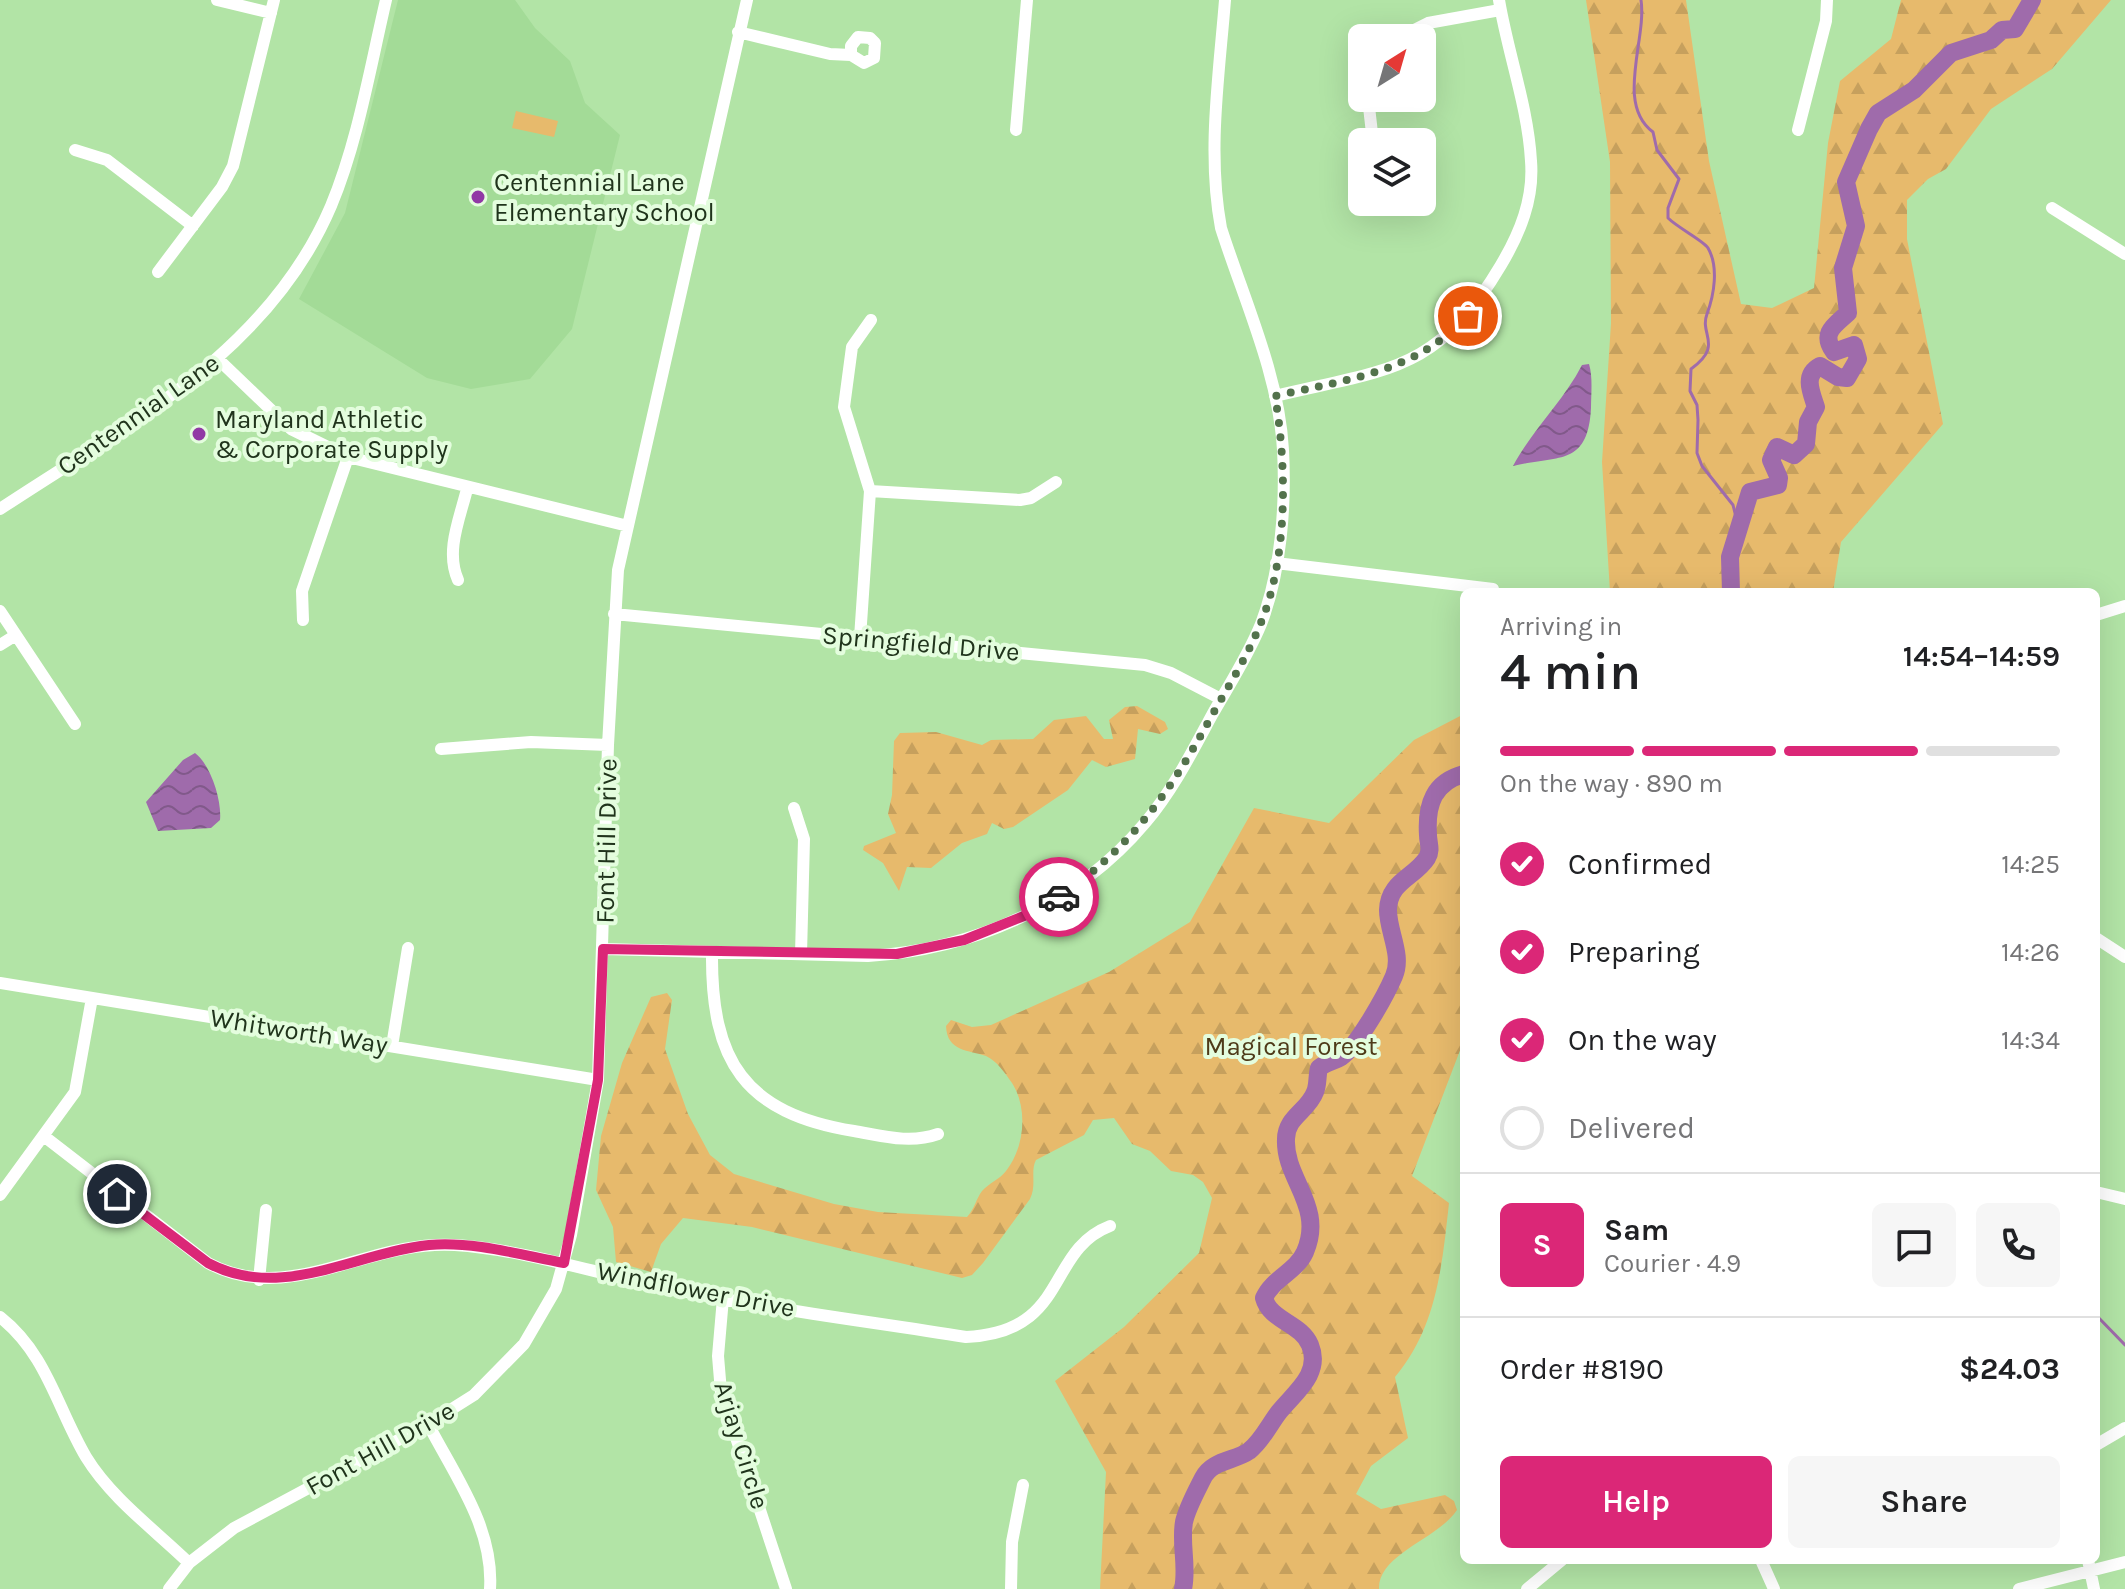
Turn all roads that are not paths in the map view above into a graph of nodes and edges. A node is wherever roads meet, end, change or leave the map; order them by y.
1 (217, 0) edge
2 (386, 0) edge
3 (747, 0) edge
4 (1027, 0) edge
5 (1225, 0) edge
6 (1827, 0) edge
7 (1500, 5) edge
8 (272, 7) edge
9 (1426, 24) edge
10 (738, 32) junction
11 (851, 55) dead end
12 (1016, 130) dead end
13 (1798, 130) dead end
14 (75, 150) dead end
15 (2052, 208) dead end
16 (193, 226) junction
17 (2125, 254) edge
18 (158, 272) dead end
19 (871, 320) dead end
20 (219, 360) junction
21 (1275, 396) junction
22 (348, 457) junction
23 (1056, 482) dead end
24 (467, 489) junction
25 (870, 491) junction
26 (0, 509) edge
27 (628, 526) junction
28 (1276, 563) junction
29 (458, 580) dead end
30 (1485, 588) edge
31 (2125, 606) edge
32 (0, 611) edge
33 (614, 614) junction
34 (2100, 614) edge
35 (303, 620) dead end
36 (16, 635) junction
37 (860, 638) junction
38 (0, 645) edge
39 (1221, 699) junction
40 (75, 724) dead end
41 (608, 745) junction
42 (441, 749) dead end
43 (794, 808) dead end
44 (2100, 941) edge
45 (408, 948) dead end
46 (603, 949) junction
47 (712, 953) junction
48 (801, 954) junction
49 (2125, 957) edge
50 (0, 983) edge
51 (92, 998) junction
52 (392, 1046) junction
53 (598, 1080) junction
54 (938, 1134) dead end
55 (45, 1137) junction
56 (2100, 1193) edge
57 (0, 1195) edge
58 (2125, 1199) edge
59 (266, 1210) dead end
60 (1110, 1226) dead end
61 (564, 1263) junction
62 (259, 1280) junction
63 (723, 1298) junction
64 (0, 1317) edge
65 (428, 1424) junction
66 (2125, 1428) edge
67 (2100, 1443) edge
68 (1023, 1485) dead end
69 (2125, 1562) edge
70 (189, 1563) junction
71 (1557, 1564) edge
72 (1763, 1564) edge
73 (2089, 1565) edge
74 (169, 1589) edge
75 (490, 1589) edge
76 (786, 1589) edge
77 (1011, 1589) edge
78 (1527, 1589) edge
79 (1774, 1589) edge
80 (2019, 1589) edge
81 (2094, 1589) edge

1 - 8 street
2 - 20 street, Centennial Lane
3 - 10 street, Font Hill Drive
4 - 12 street
5 - 21 street
6 - 13 street
7 - 9 street
7 - 21 street
8 - 16 street
10 - 11 street
10 - 27 street, Font Hill Drive
14 - 16 street
15 - 17 street
16 - 18 street
19 - 25 street
20 - 22 street
20 - 26 street, Centennial Lane
21 - 28 street
22 - 24 street
22 - 35 street
23 - 25 street
24 - 27 street
24 - 29 street
25 - 37 street
27 - 33 street, Font Hill Drive
28 - 30 street
28 - 39 street
31 - 34 street
32 - 36 street
33 - 37 street, Springfield Drive
33 - 41 street, Font Hill Drive
36 - 38 street
36 - 40 street
37 - 39 street, Springfield Drive
39 - 48 street
41 - 42 street
41 - 46 street, Font Hill Drive
43 - 48 street
44 - 49 street
45 - 52 street
46 - 47 street
46 - 53 street, Font Hill Drive
47 - 48 street
47 - 54 street
50 - 51 street, Whitworth Way
51 - 52 street, Whitworth Way
51 - 55 street
52 - 53 street, Whitworth Way
53 - 61 street, Font Hill Drive
55 - 57 street
55 - 62 street, Windflower Drive
56 - 58 street
59 - 62 street
60 - 63 street, Windflower Drive
61 - 62 street, Windflower Drive
61 - 63 street, Windflower Drive
61 - 65 street, Font Hill Drive
63 - 76 street, Arjay Circle
64 - 70 street
65 - 70 street, Font Hill Drive
65 - 75 street
66 - 67 street
68 - 77 street
69 - 73 street
70 - 74 street, Font Hill Drive
71 - 78 street
72 - 79 street
73 - 80 street
73 - 81 street

